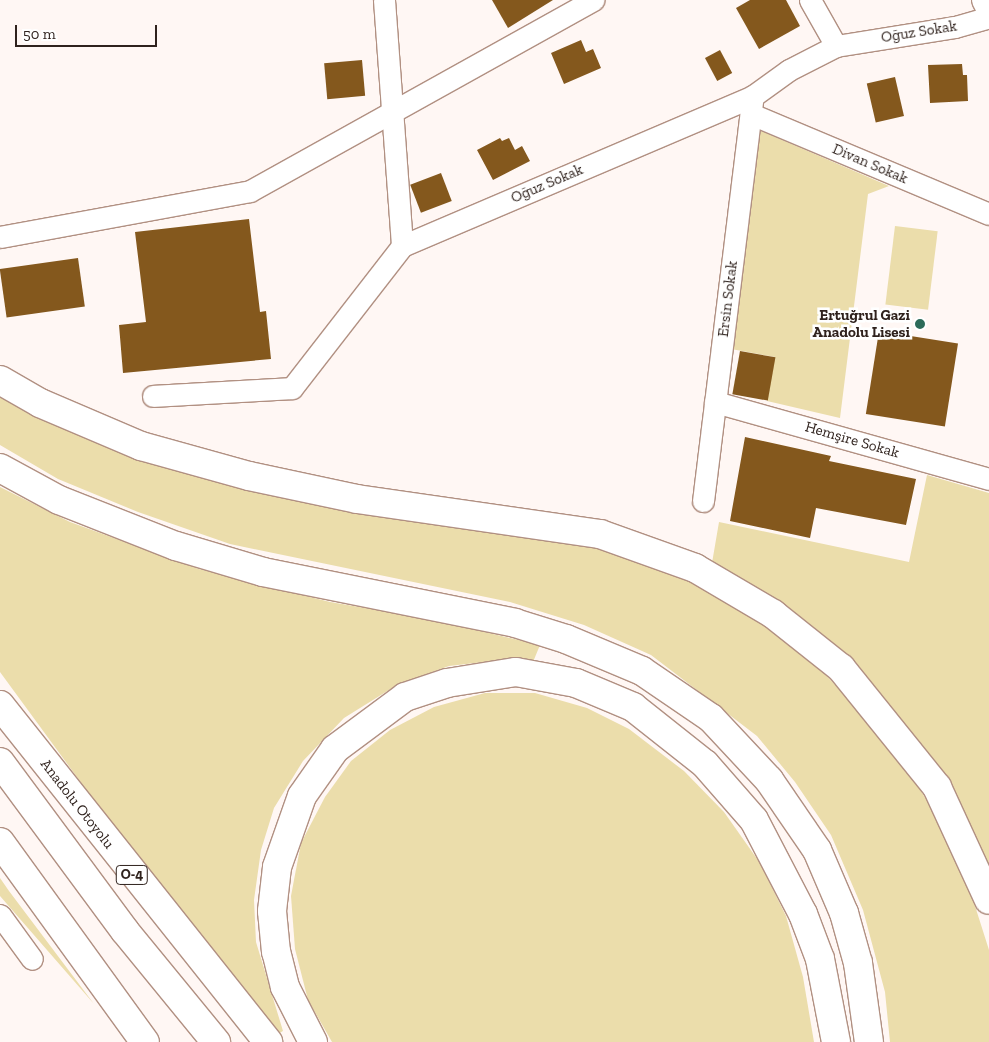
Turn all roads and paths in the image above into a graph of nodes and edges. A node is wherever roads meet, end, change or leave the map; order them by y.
1 (384, 0) edge
2 (593, 0) edge
3 (810, 0) edge
4 (982, 0) edge
5 (989, 16) edge
6 (836, 46) junction
7 (752, 105) junction
8 (394, 110) junction
9 (989, 214) edge
10 (0, 237) edge
11 (402, 246) junction
12 (0, 380) edge
13 (153, 396) dead end
14 (715, 402) junction
15 (0, 468) edge
16 (989, 479) edge
17 (703, 501) dead end
18 (0, 706) edge
19 (0, 762) edge
20 (0, 842) edge
21 (989, 900) edge
22 (0, 916) edge
23 (32, 959) dead end
24 (145, 1042) edge
25 (216, 1042) edge
26 (268, 1042) edge
27 (313, 1042) edge
28 (836, 1042) edge
29 (869, 1042) edge

1 - 8 street
2 - 8 street
3 - 6 street
4 - 5 street
5 - 6 street, Oğuz Sokak
6 - 7 street, Oğuz Sokak
7 - 9 street, Divan Sokak
7 - 11 street, Oğuz Sokak
7 - 14 street, Ersin Sokak
8 - 10 street
8 - 11 street
11 - 13 street, Oğuz Sokak
12 - 21 main road
14 - 16 street, Hemşire Sokak
14 - 17 street, Ersin Sokak
15 - 29 main road
18 - 26 main road, Anadolu Otoyolu / O-4
19 - 25 main road, O-4
20 - 24 main road
22 - 23 street
27 - 28 main road

